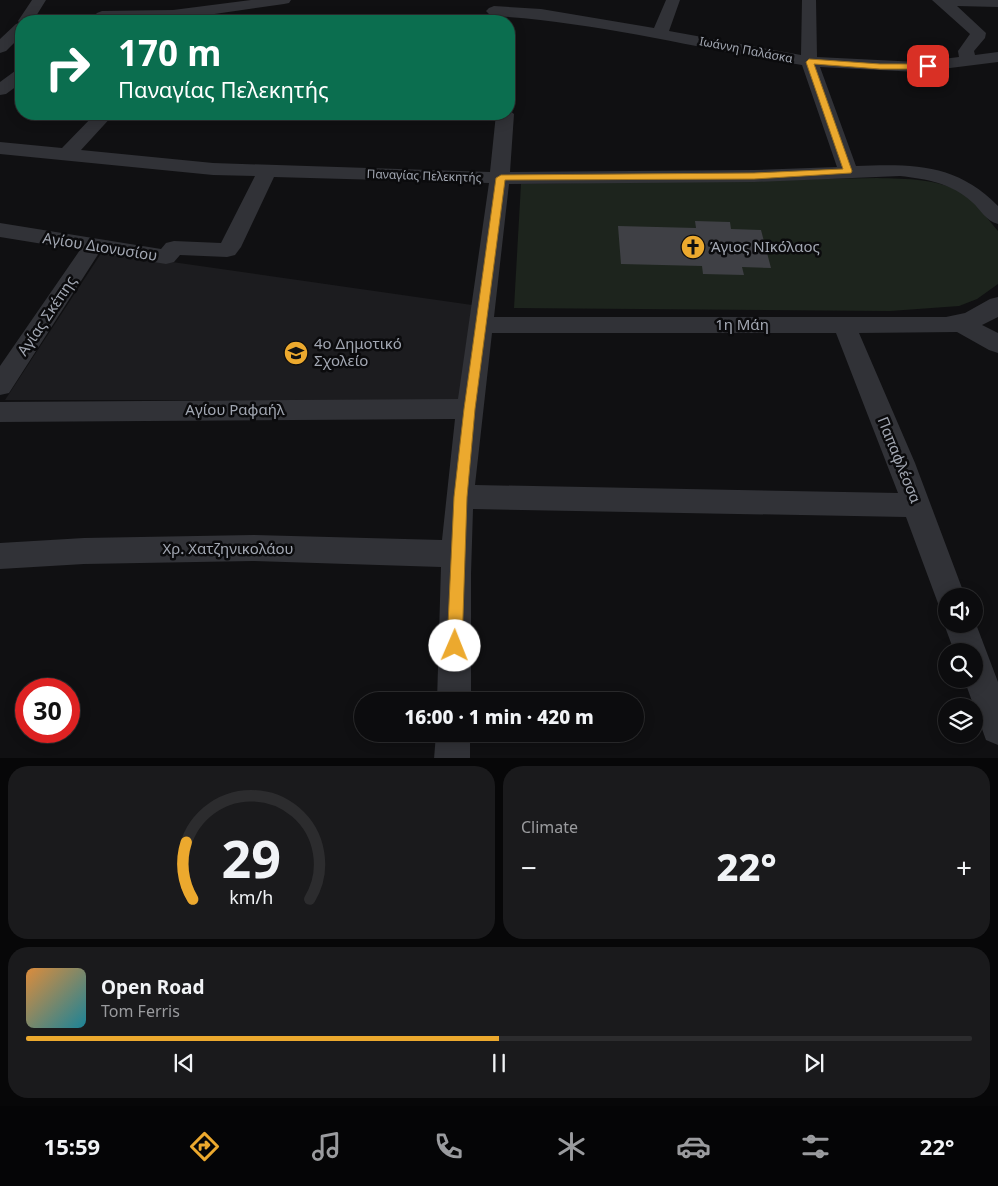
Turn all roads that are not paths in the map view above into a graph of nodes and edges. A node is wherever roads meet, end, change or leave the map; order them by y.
1 (39, 0) edge
2 (123, 0) edge
3 (284, 0) edge
4 (673, 0) edge
5 (806, 0) edge
6 (940, 1) edge
7 (998, 3) edge
8 (494, 11) edge
9 (30, 15) edge
10 (104, 15) edge
11 (173, 15) edge
12 (15, 33) edge
13 (660, 33) junction
14 (0, 48) edge
15 (998, 57) edge
16 (968, 61) junction
17 (809, 62) junction
18 (15, 79) edge
19 (0, 90) edge
20 (99, 120) edge
21 (505, 120) edge
22 (0, 148) edge
23 (67, 154) junction
24 (267, 171) junction
25 (848, 171) junction
26 (501, 178) junction
27 (998, 218) edge
28 (0, 230) edge
29 (94, 246) junction
30 (998, 305) edge
31 (960, 323) junction
32 (481, 325) junction
33 (844, 325) junction
34 (998, 344) edge
35 (0, 386) edge
36 (470, 409) junction
37 (0, 412) edge
38 (460, 497) junction
39 (917, 505) junction
40 (457, 554) junction
41 (0, 556) edge
42 (947, 588) edge
43 (983, 686) edge
44 (454, 692) edge
45 (998, 728) edge
46 (453, 742) edge
47 (452, 758) edge

1 - 9 street
2 - 10 street
3 - 11 street
4 - 13 street
5 - 17 street
6 - 7 street
6 - 16 street
8 - 13 street, Ιωάννη Παλάσκα
12 - 14 street
13 - 17 street, Ιωάννη Παλάσκα
15 - 16 street, Ιωάννη Παλάσκα
16 - 17 street, Ιωάννη Παλάσκα
17 - 25 street
18 - 19 street
20 - 23 street
21 - 26 street
22 - 23 street, Παναγίας Πελεκητής
23 - 24 street, Παναγίας Πελεκητής
24 - 26 street, Παναγίας Πελεκητής
24 - 29 street, Αγίου Διονυσίου
25 - 26 street, Παναγίας Πελεκητής
25 - 27 street
26 - 32 street
28 - 29 street, Αγίου Διονυσίου
29 - 35 street, Αγίας Σκέπης
30 - 31 street, 1η Μάη
31 - 33 street, 1η Μάη
31 - 34 street
32 - 33 street, 1η Μάη
32 - 36 street
33 - 39 street, Παπαφλέσσα
36 - 37 street, Αγίου Ραφαήλ
36 - 38 street
38 - 39 street
38 - 40 street
39 - 42 street, Παπαφλέσσα
40 - 41 street, Χρ. Χατζηνικολάου
40 - 44 street
43 - 45 street
46 - 47 street

